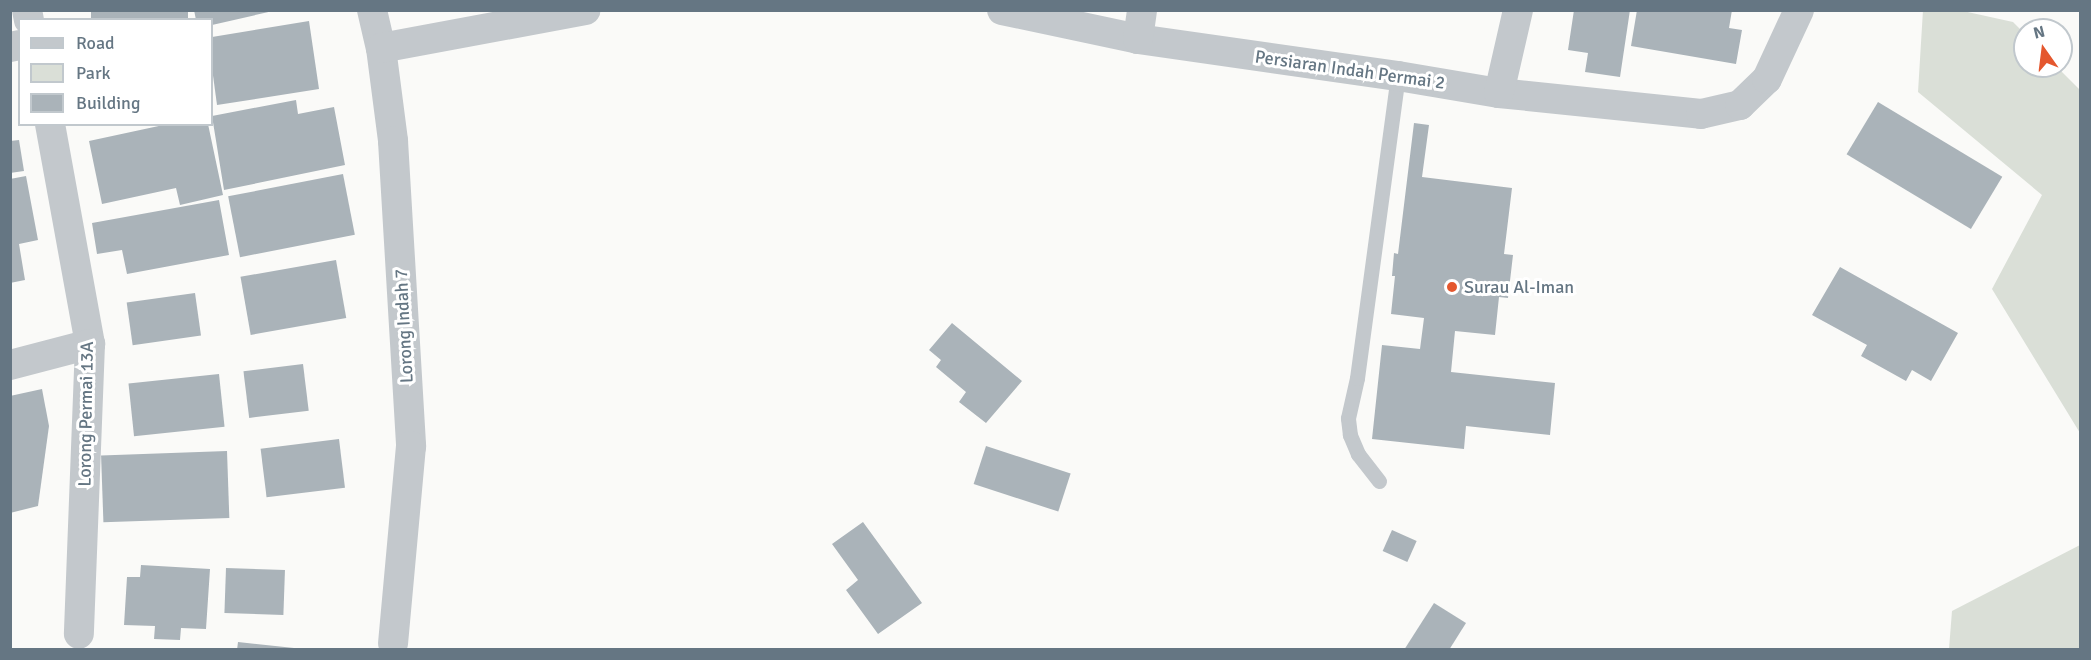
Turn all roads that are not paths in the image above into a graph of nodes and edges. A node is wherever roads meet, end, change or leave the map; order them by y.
1 (372, 10) edge
2 (586, 10) edge
3 (1002, 10) edge
4 (1518, 10) edge
5 (1799, 10) edge
6 (1140, 25) edge
7 (381, 48) junction
8 (1398, 76) junction
9 (1499, 93) junction
10 (50, 126) edge
11 (90, 344) junction
12 (10, 365) edge
13 (1379, 481) dead end
14 (79, 634) dead end
15 (393, 644) dead end

1 - 7 street, Lorong Indah 7
2 - 7 street
3 - 6 street, Persiaran Indah Permai 2
4 - 9 street
5 - 9 street, Persiaran Indah Permai 2
6 - 8 street, Persiaran Indah Permai 2
7 - 15 street, Lorong Indah 7
8 - 9 street, Persiaran Indah Permai 2
8 - 13 lane
10 - 11 street, Lorong Permai 13A
11 - 12 street
11 - 14 street, Lorong Permai 13A

